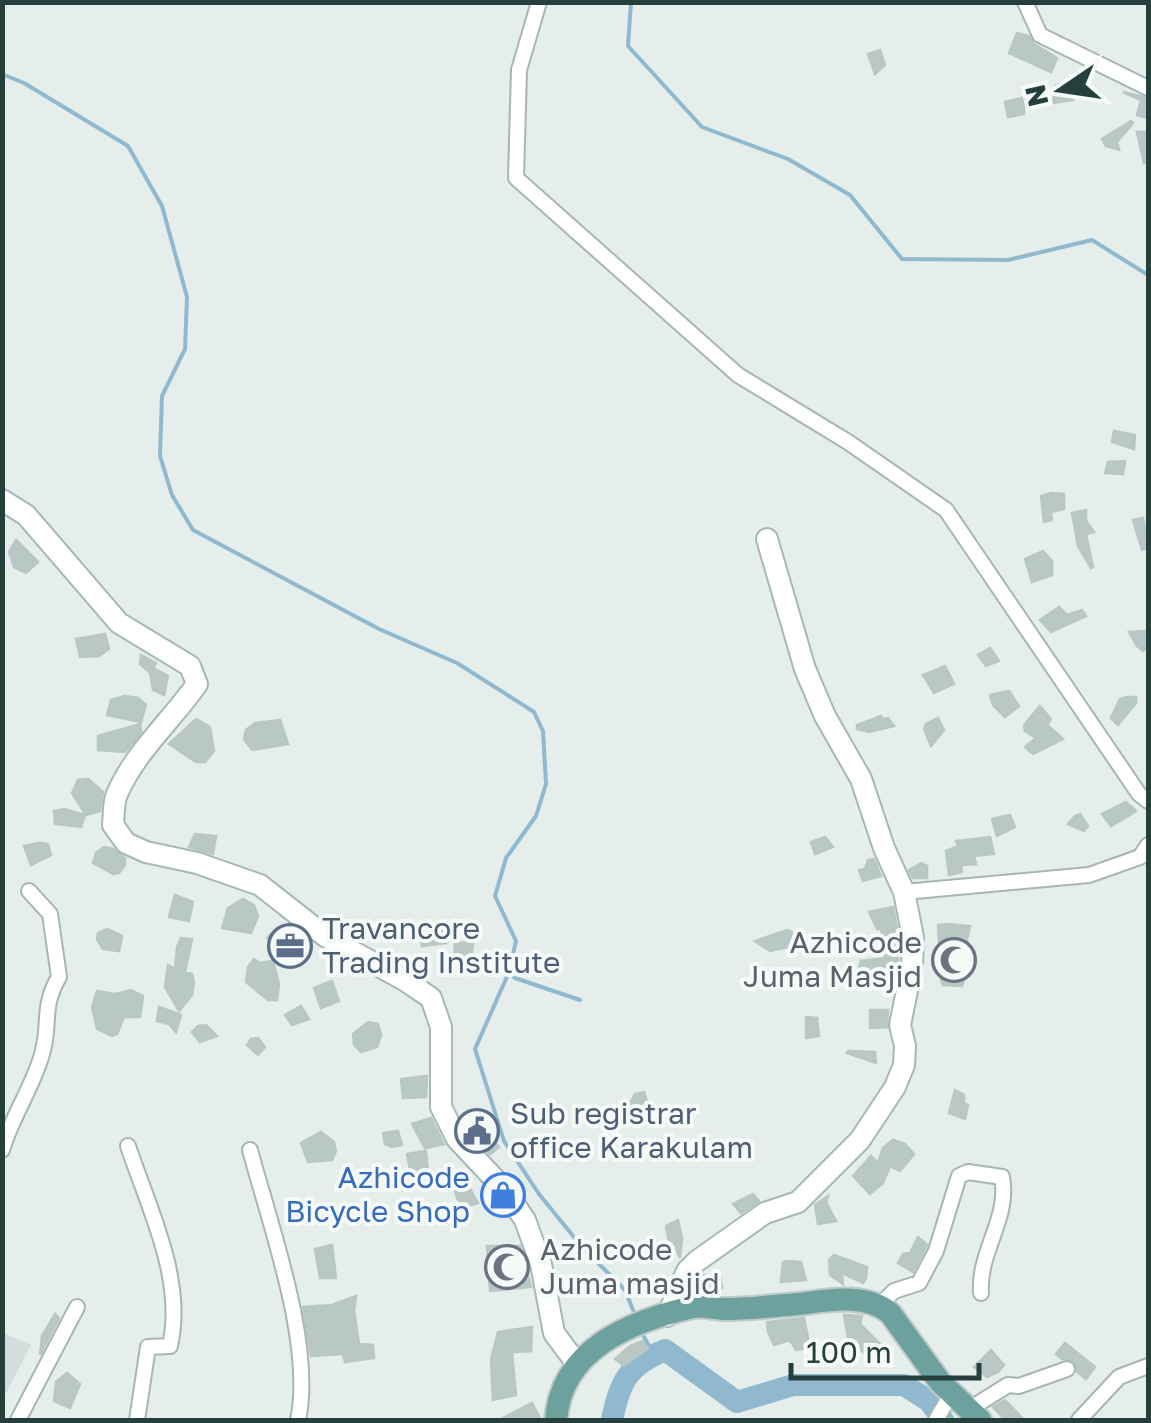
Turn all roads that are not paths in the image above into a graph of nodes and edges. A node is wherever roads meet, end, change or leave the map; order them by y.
1 (539, 2) edge
2 (1024, 2) edge
3 (1148, 88) edge
4 (2, 500) edge
5 (767, 539) dead end
6 (1148, 801) edge
7 (1148, 846) edge
8 (30, 891) dead end
9 (904, 892) junction
10 (128, 1146) dead end
11 (2, 1150) edge
12 (250, 1150) dead end
13 (981, 1292) dead end
14 (880, 1305) junction
15 (77, 1307) dead end
16 (667, 1316) junction
17 (577, 1364) junction
18 (1148, 1366) edge
19 (1066, 1369) dead end
20 (961, 1407) edge
21 (18, 1420) edge
22 (137, 1420) edge
23 (298, 1420) edge
24 (556, 1420) edge
25 (936, 1420) edge
26 (1080, 1420) edge

1 - 6 street
2 - 3 street
4 - 17 street
5 - 9 street
7 - 9 street
8 - 11 street
9 - 16 street
10 - 22 street
12 - 23 street
13 - 14 street
14 - 16 main road
14 - 20 main road
15 - 21 street
16 - 17 main road
17 - 24 main road
18 - 26 street
19 - 20 street
20 - 25 street

